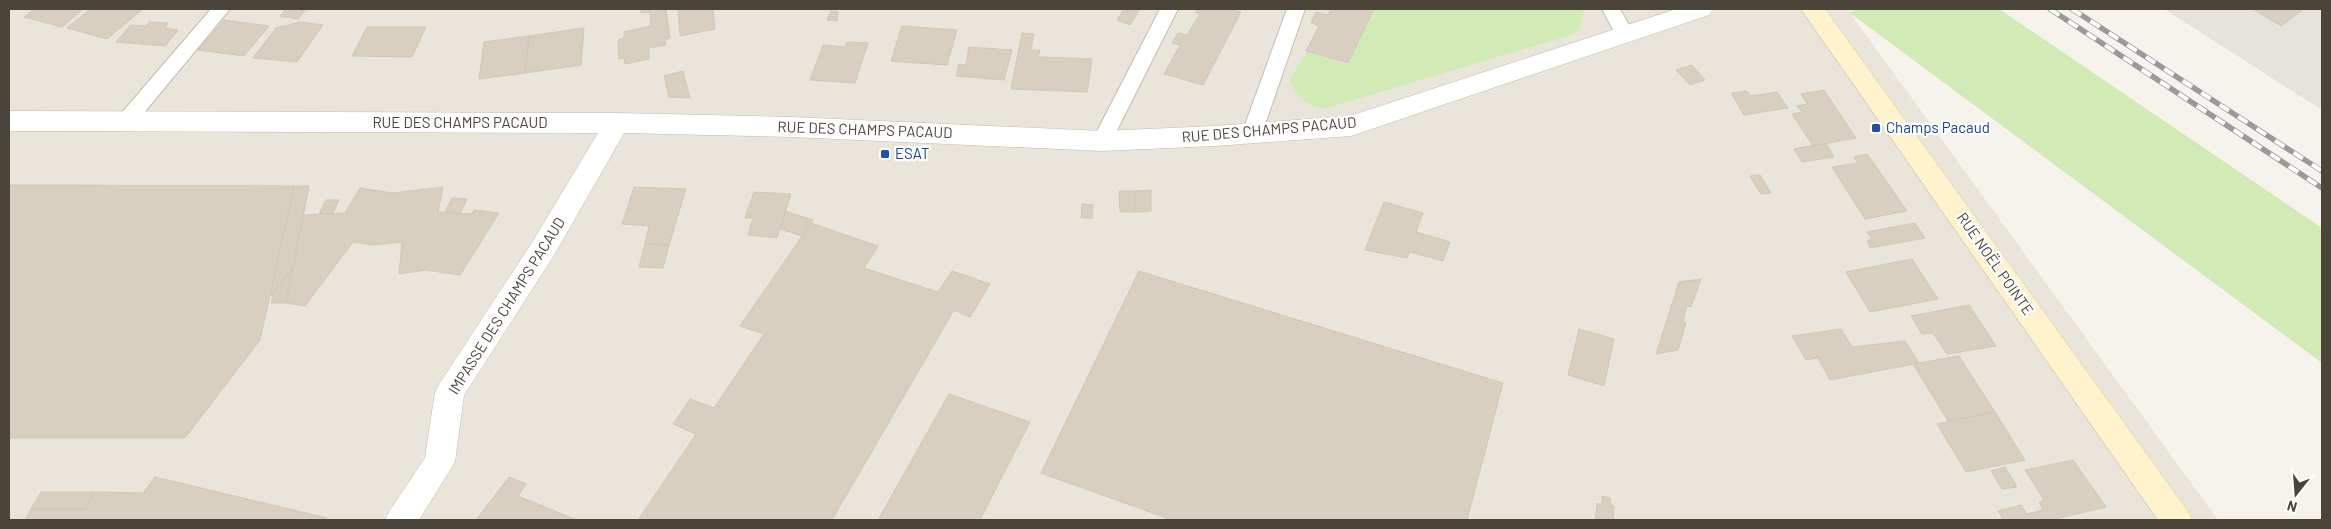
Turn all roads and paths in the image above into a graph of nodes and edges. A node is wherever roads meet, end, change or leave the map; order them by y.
1 (221, 9) edge
2 (1169, 9) edge
3 (1296, 9) edge
4 (1611, 9) edge
5 (1701, 9) edge
6 (1813, 9) edge
7 (1625, 34) junction
8 (12, 117) edge
9 (126, 121) junction
10 (617, 123) junction
11 (1252, 133) junction
12 (1102, 141) junction
13 (402, 520) edge
14 (2176, 520) edge

1 - 9 lane
2 - 12 lane
3 - 11 lane
4 - 7 lane
5 - 7 street, RUE DES CHAMPS PACAUD
6 - 14 street, RUE NOËL POINTE
7 - 11 street, RUE DES CHAMPS PACAUD
8 - 9 street, RUE DES CHAMPS PACAUD
9 - 10 street, RUE DES CHAMPS PACAUD
10 - 12 street, RUE DES CHAMPS PACAUD
10 - 13 street, IMPASSE DES CHAMPS PACAUD
11 - 12 street, RUE DES CHAMPS PACAUD

